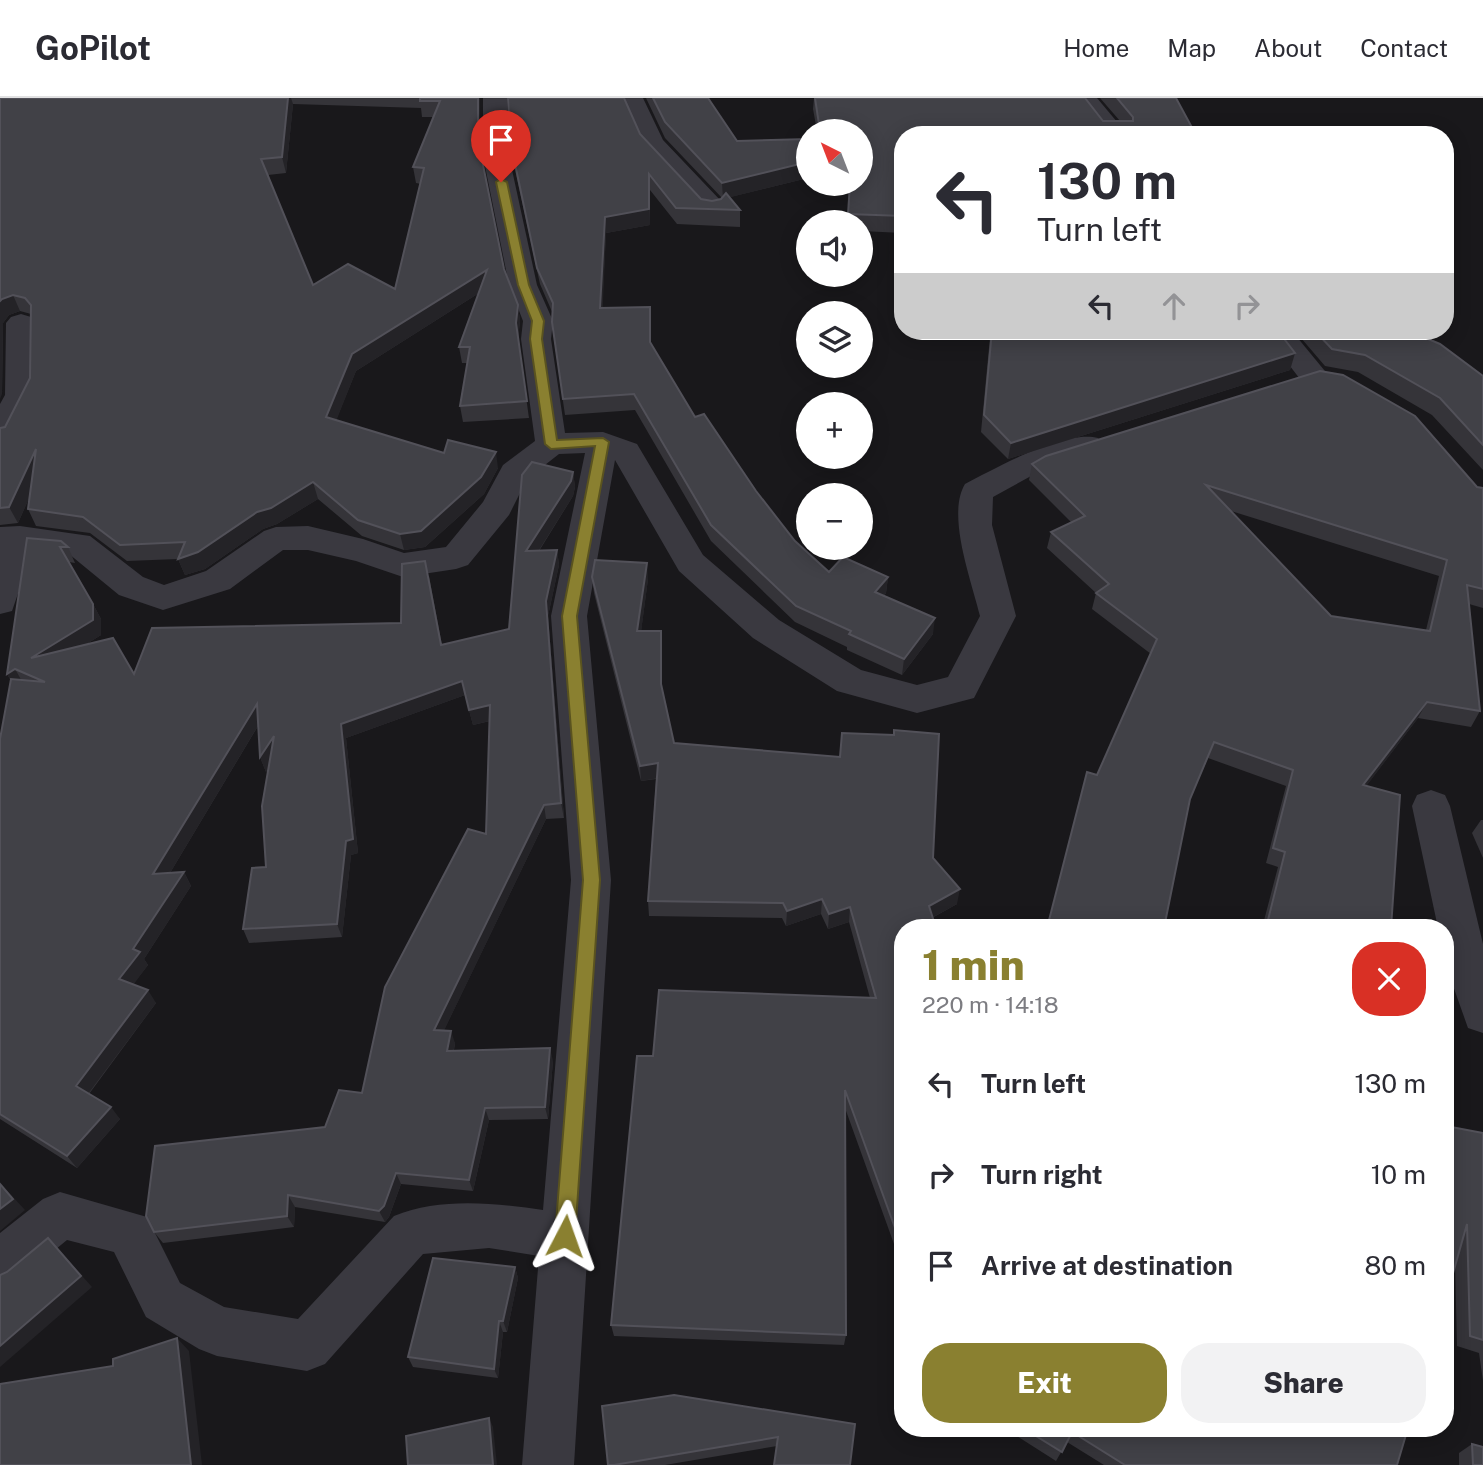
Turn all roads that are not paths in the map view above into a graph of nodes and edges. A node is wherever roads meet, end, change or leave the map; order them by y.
1 (495, 98) edge
2 (631, 98) edge
3 (1084, 98) edge
4 (1108, 126) edge
5 (712, 207) edge
6 (21, 323) edge
7 (1284, 340) edge
8 (1314, 380) edge
9 (0, 435) edge
10 (1111, 438) edge
11 (603, 442) junction
12 (551, 444) junction
13 (10, 538) edge
14 (0, 602) edge
15 (1431, 806) dead end
16 (1483, 1014) edge
17 (565, 1236) junction
18 (0, 1264) edge
19 (548, 1465) edge

1 - 12 street
2 - 5 street
3 - 4 street
6 - 9 street
7 - 8 street
10 - 11 street
11 - 12 street
11 - 17 street
12 - 13 street
13 - 14 street
15 - 16 street
17 - 18 street
17 - 19 street

